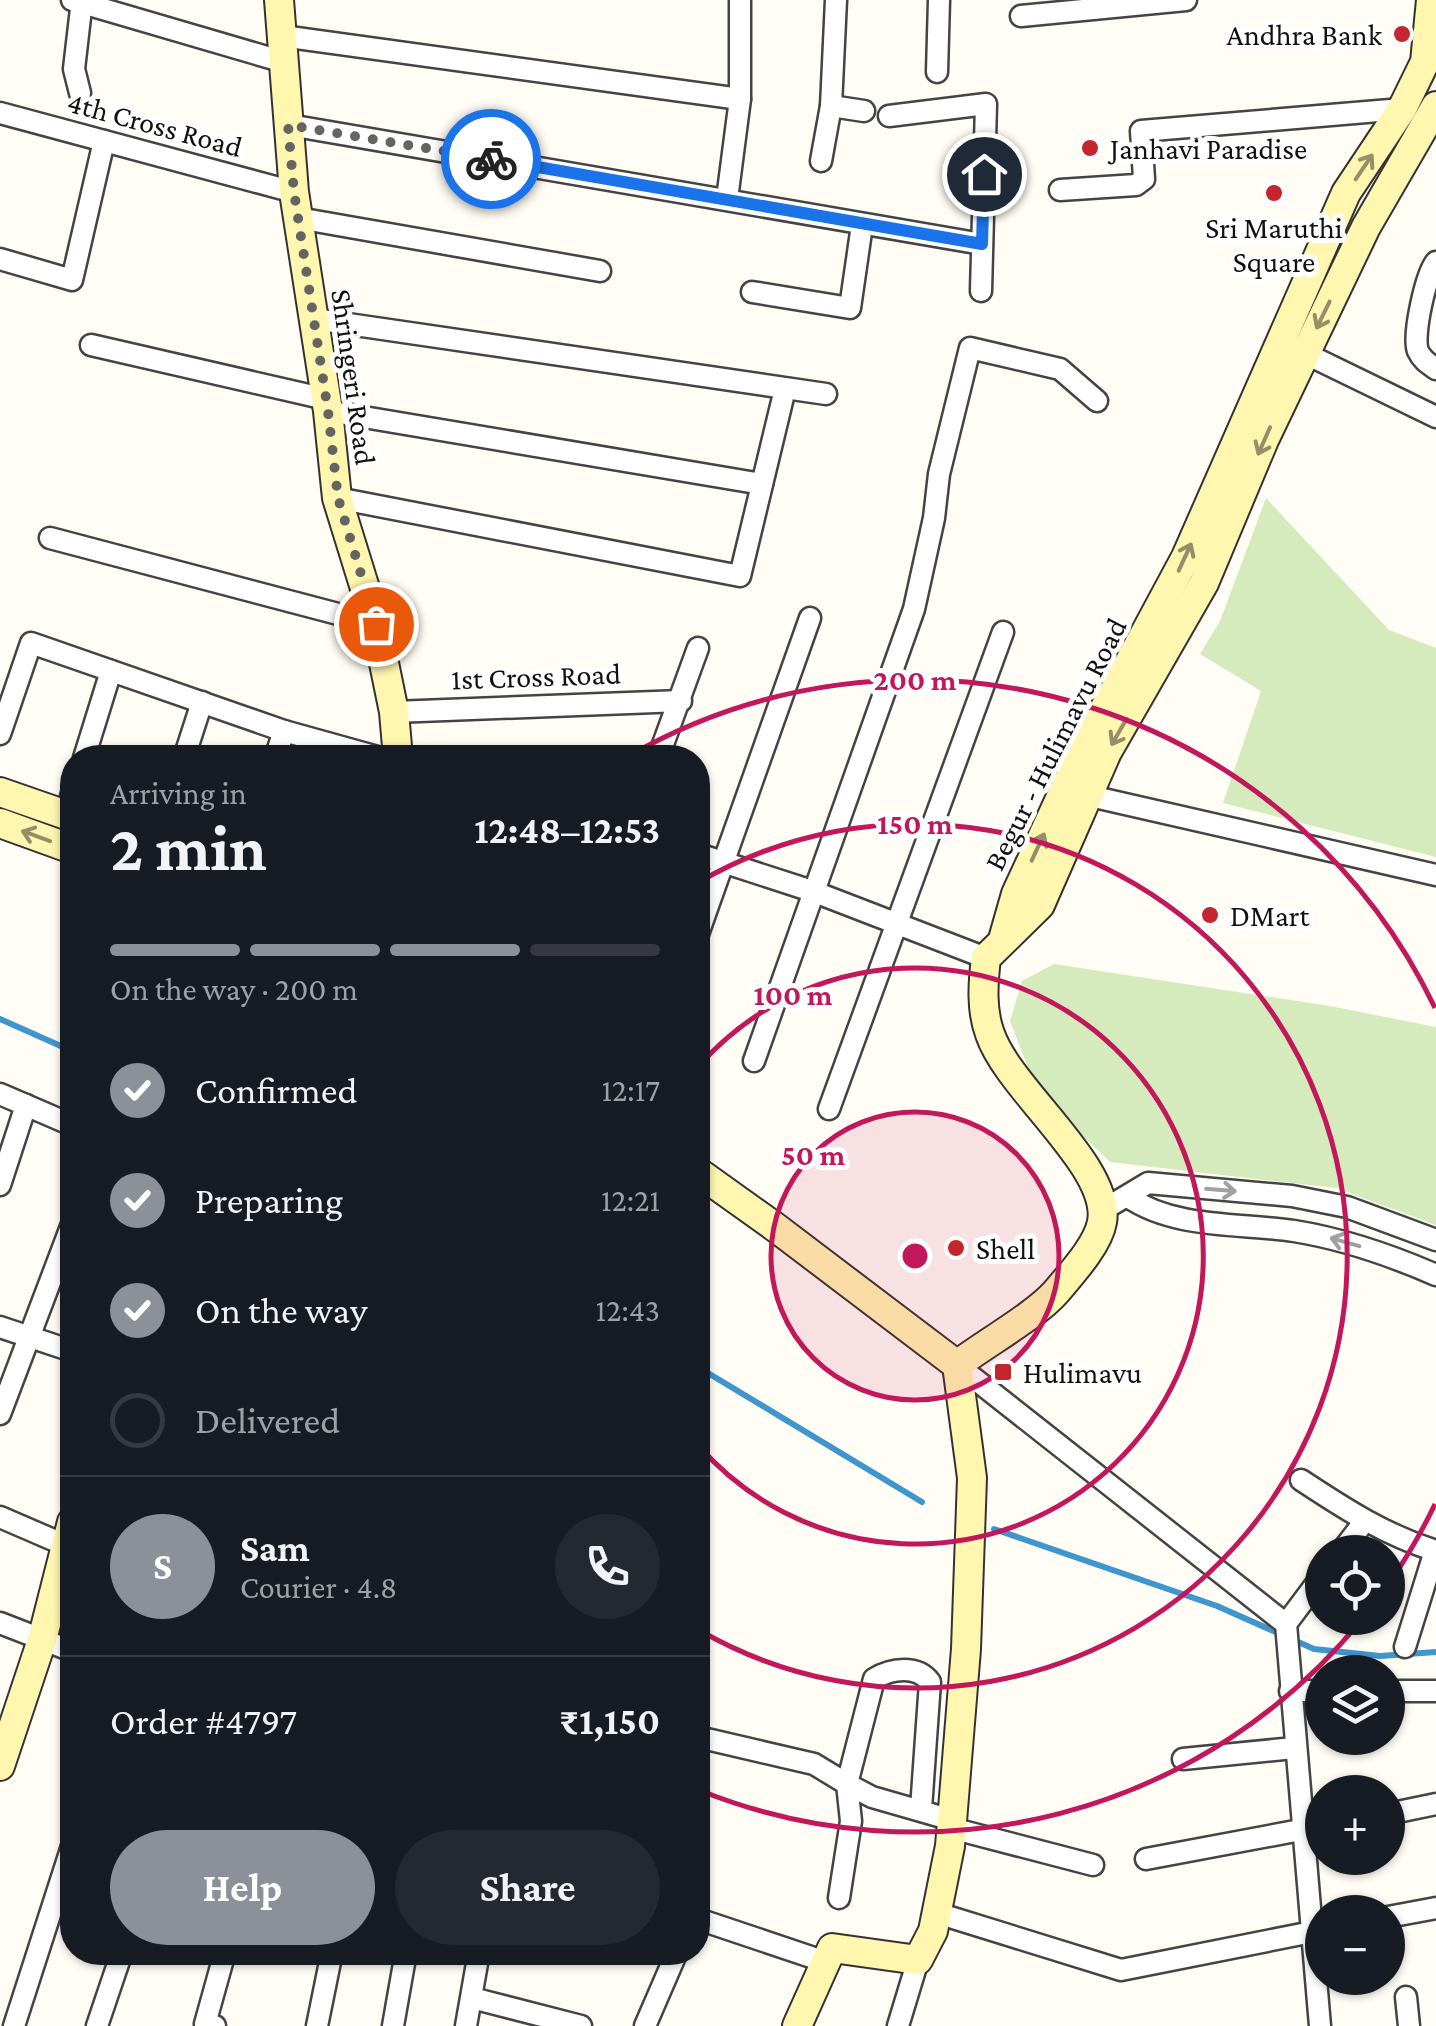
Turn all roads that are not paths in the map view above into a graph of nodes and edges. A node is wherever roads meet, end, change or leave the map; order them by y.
1 (280, 0) edge
2 (740, 0) edge
3 (836, 0) edge
4 (939, 0) edge
5 (1186, 0) edge
6 (1431, 0) edge
7 (79, 1) edge
8 (1021, 16) dead end
9 (283, 49) junction
10 (1431, 63) edge
11 (938, 72) dead end
12 (80, 93) dead end
13 (740, 100) junction
14 (831, 106) junction
15 (1436, 106) edge
16 (1402, 109) junction
17 (864, 111) dead end
18 (0, 113) edge
19 (889, 116) dead end
20 (288, 125) junction
21 (104, 141) junction
22 (821, 162) dead end
23 (1060, 190) dead end
24 (727, 199) junction
25 (296, 205) junction
26 (862, 225) junction
27 (982, 244) junction
28 (0, 259) edge
29 (1436, 262) edge
30 (600, 271) dead end
31 (982, 291) dead end
32 (752, 292) dead end
33 (314, 319) junction
34 (91, 345) dead end
35 (1292, 347) junction
36 (1436, 369) edge
37 (784, 389) junction
38 (826, 394) dead end
39 (1098, 401) dead end
40 (327, 405) junction
41 (1436, 417) edge
42 (762, 484) junction
43 (338, 498) junction
44 (50, 538) dead end
45 (810, 618) dead end
46 (376, 624) junction
47 (1003, 632) dead end
48 (698, 648) dead end
49 (111, 671) junction
50 (681, 700) junction
51 (202, 702) junction
52 (394, 712) junction
53 (284, 731) junction
54 (0, 734) edge
55 (88, 745) edge
56 (188, 745) edge
57 (279, 745) edge
58 (334, 745) edge
59 (397, 745) edge
60 (663, 745) edge
61 (0, 792) edge
62 (1076, 792) junction
63 (60, 806) edge
64 (0, 822) edge
65 (60, 844) edge
66 (710, 858) edge
67 (723, 862) junction
68 (1436, 875) edge
69 (812, 891) junction
70 (710, 899) edge
71 (895, 923) junction
72 (995, 948) junction
73 (754, 1061) dead end
74 (0, 1094) edge
75 (26, 1105) junction
76 (830, 1110) dead end
77 (60, 1120) edge
78 (710, 1180) edge
79 (0, 1185) edge
80 (1115, 1203) junction
81 (1436, 1240) edge
82 (60, 1255) edge
83 (1436, 1275) edge
84 (0, 1327) edge
85 (28, 1336) junction
86 (60, 1347) edge
87 (957, 1365) junction
88 (0, 1414) edge
89 (1300, 1480) dead end
90 (0, 1517) edge
91 (1364, 1522) junction
92 (60, 1532) edge
93 (1354, 1535) edge
94 (1435, 1551) edge
95 (60, 1569) edge
96 (1305, 1602) edge
97 (0, 1624) edge
98 (1286, 1632) junction
99 (42, 1640) junction
100 (60, 1647) edge
101 (1405, 1647) dead end
102 (1290, 1691) junction
103 (1305, 1691) edge
104 (1405, 1691) edge
105 (1436, 1691) edge
106 (710, 1740) edge
107 (1294, 1748) junction
108 (1183, 1759) dead end
109 (0, 1766) edge
110 (846, 1784) junction
111 (1305, 1794) edge
112 (1436, 1804) edge
113 (921, 1809) junction
114 (1405, 1810) edge
115 (952, 1824) junction
116 (1305, 1830) edge
117 (1146, 1860) dead end
118 (1092, 1865) dead end
119 (60, 1883) edge
120 (839, 1898) dead end
121 (1436, 1908) edge
122 (936, 1913) junction
123 (1405, 1914) edge
124 (710, 1923) edge
125 (1305, 1934) edge
126 (918, 1960) junction
127 (826, 1962) junction
128 (118, 1965) edge
129 (221, 1965) edge
130 (329, 1965) edge
131 (404, 1965) edge
132 (477, 1965) edge
133 (668, 1965) edge
134 (1319, 1995) edge
135 (1406, 1997) dead end
136 (472, 1998) junction
137 (14, 2026) edge
138 (97, 2026) edge
139 (215, 2026) edge
140 (317, 2026) edge
141 (393, 2026) edge
142 (466, 2026) edge
143 (581, 2026) edge
144 (645, 2026) edge
145 (797, 2026) edge
146 (898, 2026) edge
147 (1320, 2026) edge
148 (1410, 2026) edge

1 - 9 main road, Shringeri Road
2 - 13 street
3 - 14 street
4 - 11 street
5 - 8 street
6 - 10 main road, Begur - Hulimavu Road
7 - 9 street
7 - 12 street
9 - 13 street
9 - 20 main road, Shringeri Road
10 - 16 main road, Begur - Hulimavu Road
13 - 24 street
14 - 17 street
14 - 22 street
15 -> 35 main road, Begur - Hulimavu Road
16 - 23 street
35 -> 16 main road, Begur - Hulimavu Road
18 - 21 street, 4th Cross Road
19 - 27 street
20 - 24 street
20 - 25 main road, Shringeri Road
21 - 25 street, 4th Cross Road
21 - 28 street
24 - 26 street
25 - 30 street, 4th Cross Road
25 - 33 main road, Shringeri Road
26 - 27 street
26 - 32 street
27 - 31 street
29 - 36 street
33 - 37 street
33 - 40 main road, Shringeri Road
34 - 40 street
35 - 41 street
35 - 62 main road, Begur - Hulimavu Road
37 - 38 street
37 - 42 street
39 - 69 street
40 - 42 street
40 - 43 main road, Shringeri Road
42 - 43 street
43 - 46 main road, Shringeri Road
44 - 46 street
45 - 67 street
46 - 52 main road, Shringeri Road
47 - 71 street
48 - 50 street
49 - 51 street
49 - 54 street
49 - 55 street
50 - 52 street, 1st Cross Road
50 - 60 street
51 - 53 street
51 - 56 street
52 - 59 main road, Shringeri Road
53 - 57 street
53 - 58 street
61 - 63 main road
62 - 68 street
62 - 72 main road, Begur - Hulimavu Road
65 -> 64 main road
66 - 67 street
67 - 69 street
67 - 70 street
69 - 71 street
69 - 73 street
71 - 72 street
71 - 76 street
72 - 80 main road, Begur - Hulimavu Road
74 - 75 street
75 - 77 street
75 - 79 street
78 - 87 main road
80 -> 81 street
83 -> 80 street
80 - 87 main road
82 - 85 street
84 - 85 street
85 - 86 street
85 - 88 street
87 - 98 street
87 - 115 main road
89 - 91 street
90 - 92 street
91 - 93 street
91 - 94 street
94 - 101 street
95 - 99 main road
96 - 98 street
97 - 99 street
98 - 102 street
99 - 100 street
99 - 109 main road
102 - 103 street
102 - 107 street
104 - 105 street
106 - 110 street
107 - 108 street
107 - 111 street
110 - 113 street
110 - 113 street
110 - 120 street
112 - 114 street
113 - 115 street
115 - 118 street
115 - 122 main road
116 - 117 street
119 - 137 street
121 - 123 street
122 - 125 street
122 - 126 main road
124 - 127 street
126 - 127 main road
126 - 146 street
127 - 145 main road
128 - 138 street
129 - 139 street
130 - 140 street
131 - 141 street
132 - 136 street
133 - 144 street
134 - 147 street
135 - 148 street
136 - 142 street
136 - 143 street

